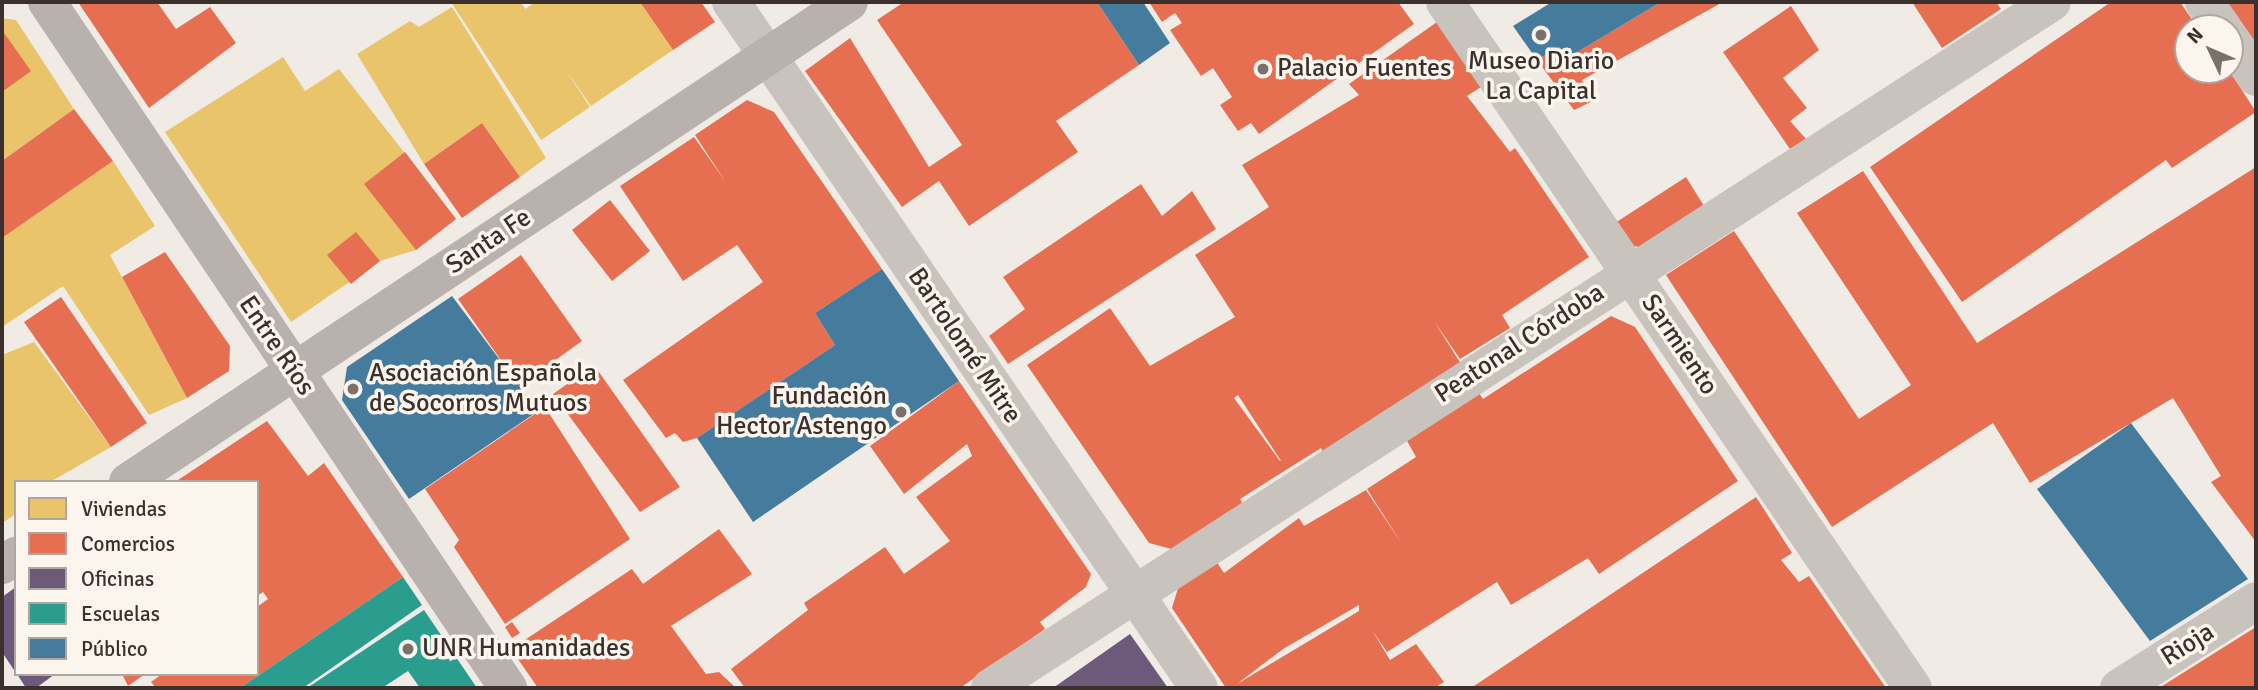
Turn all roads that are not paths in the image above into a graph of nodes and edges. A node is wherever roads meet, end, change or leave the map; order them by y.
1 (47, 2) edge
2 (731, 2) edge
3 (849, 2) edge
4 (1445, 2) edge
5 (2052, 2) edge
6 (767, 56) junction
7 (2244, 59) edge
8 (2256, 77) edge
9 (1630, 274) junction
10 (293, 372) junction
11 (131, 480) edge
12 (1132, 592) junction
13 (2256, 601) edge
14 (508, 688) edge
15 (989, 688) edge
16 (1199, 688) edge
17 (1913, 688) edge
18 (2119, 688) edge

1 - 10 main road, Entre Ríos
2 - 6 street, Bartolomé Mitre
3 - 6 main road, Santa Fe
4 - 9 street, Sarmiento
5 - 9 street, Peatonal Córdoba
6 - 10 main road, Santa Fe
6 - 12 street, Bartolomé Mitre
7 - 8 street
9 - 12 street, Peatonal Córdoba
9 - 17 street, Sarmiento
10 - 11 main road, Santa Fe
10 - 14 main road, Entre Ríos
12 - 15 street, Peatonal Córdoba
12 - 16 street, Bartolomé Mitre
13 - 18 street, Rioja

